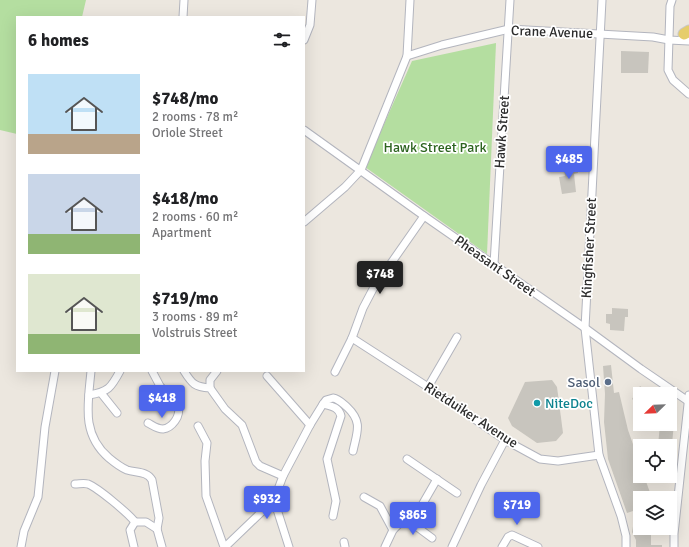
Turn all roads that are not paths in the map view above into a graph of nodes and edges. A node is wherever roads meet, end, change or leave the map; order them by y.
1 (184, 0) edge
2 (312, 0) edge
3 (410, 0) edge
4 (510, 0) edge
5 (602, 0) edge
6 (672, 0) edge
7 (183, 16) edge
8 (509, 29) junction
9 (600, 34) junction
10 (688, 35) edge
11 (669, 37) junction
12 (305, 38) edge
13 (407, 56) junction
14 (689, 94) edge
15 (305, 131) edge
16 (361, 170) junction
17 (424, 216) junction
18 (305, 221) edge
19 (494, 264) junction
20 (585, 328) junction
21 (457, 337) dead end
22 (352, 338) junction
23 (55, 372) edge
24 (91, 372) edge
25 (119, 372) edge
26 (153, 372) edge
27 (185, 372) edge
28 (216, 372) edge
29 (335, 372) dead end
30 (267, 376) dead end
31 (428, 387) junction
32 (210, 388) junction
33 (101, 393) junction
34 (88, 395) junction
35 (688, 398) edge
36 (323, 404) junction
37 (117, 413) dead end
38 (148, 423) dead end
39 (310, 425) junction
40 (198, 426) dead end
41 (505, 440) junction
42 (353, 451) dead end
43 (599, 455) junction
44 (407, 459) dead end
45 (283, 476) junction
46 (437, 479) junction
47 (75, 484) dead end
48 (457, 493) dead end
49 (364, 497) dead end
50 (274, 500) junction
51 (334, 516) dead end
52 (405, 518) junction
53 (135, 522) junction
54 (157, 529) junction
55 (393, 530) junction
56 (432, 538) dead end
57 (21, 547) edge
58 (134, 547) edge
59 (162, 547) edge
60 (225, 547) edge
61 (289, 547) edge
62 (385, 547) edge
63 (452, 547) edge
64 (502, 547) edge
65 (538, 547) edge
66 (626, 547) edge
67 (674, 547) edge

1 - 7 street
2 - 12 street
3 - 13 street
4 - 8 street, Hawk Street
5 - 9 street, Kingfisher Street
6 - 11 street
8 - 9 street, Crane Avenue
8 - 13 street, Crane Avenue
8 - 19 street, Hawk Street
9 - 11 street, Crane Avenue
9 - 20 street, Kingfisher Street
10 - 11 street, Crane Avenue
11 - 14 street
13 - 16 street
15 - 16 street, Pheasant Street
16 - 17 street, Pheasant Street
16 - 18 street
17 - 19 street, Pheasant Street
17 - 22 street
19 - 20 street, Pheasant Street
20 - 35 street, Pheasant Street
20 - 43 street, Kingfisher Street
21 - 31 street
22 - 29 street
22 - 31 street, Rietduiker Avenue
23 - 57 street
24 - 34 street
25 - 33 street
26 - 38 street
27 - 32 street
28 - 32 street
30 - 39 street
31 - 41 street, Rietduiker Avenue
32 - 45 street
33 - 34 street
33 - 37 street
34 - 54 street
35 - 67 street
36 - 39 street
36 - 42 street
36 - 51 street
39 - 45 street
40 - 60 street
41 - 43 street, Rietduiker Avenue
41 - 63 street
43 - 66 street, Kingfisher Street
44 - 46 street
45 - 50 street
46 - 48 street
46 - 52 street
47 - 53 street
49 - 55 street
50 - 60 street
50 - 61 street
52 - 55 street
52 - 56 street
53 - 54 street
53 - 58 street
54 - 59 street
55 - 62 street
64 - 65 street

